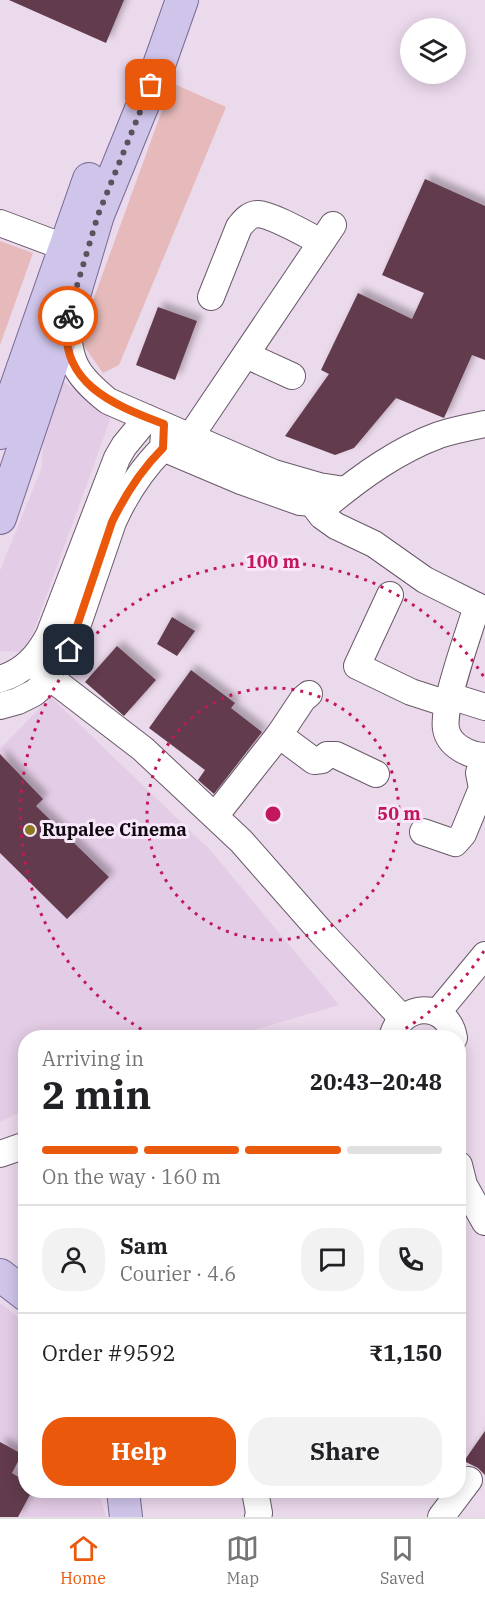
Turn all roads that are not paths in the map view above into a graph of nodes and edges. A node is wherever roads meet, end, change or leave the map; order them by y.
1 (162, 0) edge
2 (182, 0) edge
3 (150, 61) junction
4 (0, 223) edge
5 (64, 247) junction
6 (211, 297) dead end
7 (67, 319) junction
8 (246, 355) junction
9 (292, 376) dead end
10 (485, 424) edge
11 (158, 430) junction
12 (0, 433) edge
13 (190, 437) junction
14 (345, 490) junction
15 (312, 503) junction
16 (0, 518) edge
17 (390, 595) dead end
18 (481, 608) edge
19 (31, 663) junction
20 (51, 678) junction
21 (0, 679) edge
22 (309, 694) dead end
23 (449, 700) junction
24 (9, 703) edge
25 (485, 707) edge
26 (0, 721) edge
27 (279, 735) junction
28 (484, 757) edge
29 (376, 774) dead end
30 (483, 789) edge
31 (215, 816) junction
32 (423, 832) dead end
33 (485, 955) edge
34 (485, 984) edge
35 (458, 986) junction
36 (437, 1013) junction
37 (397, 1028) edge
38 (451, 1030) edge
39 (18, 1148) edge
40 (0, 1154) edge
41 (466, 1189) edge
42 (485, 1222) edge
43 (469, 1480) dead end
44 (466, 1484) edge
45 (124, 1498) edge
46 (256, 1498) edge
47 (455, 1498) edge
48 (126, 1517) edge
49 (258, 1517) edge
50 (441, 1517) edge

1 - 3 main road
2 - 3 main road
3 - 5 main road
3 - 7 main road
4 - 5 street
5 - 12 main road
6 - 8 street
7 - 11 street
7 - 16 main road
8 - 9 street
8 - 13 street
10 - 14 street
11 - 13 street
11 - 15 street
11 - 19 street
11 - 20 street
13 - 14 street
14 - 15 street
15 - 18 street
17 - 23 street
18 - 23 street
19 - 20 street
19 - 21 street
20 - 24 street
20 - 31 street
22 - 27 street
23 - 25 street
23 - 28 street
24 - 26 street
27 - 29 street
27 - 31 street
28 - 30 street
30 - 32 street
31 - 37 street
33 - 35 street
34 - 35 street
35 - 36 street
36 - 37 street
36 - 38 street
39 - 40 street
41 - 42 street
43 - 44 street
45 - 48 main road
46 - 49 street
47 - 50 street

